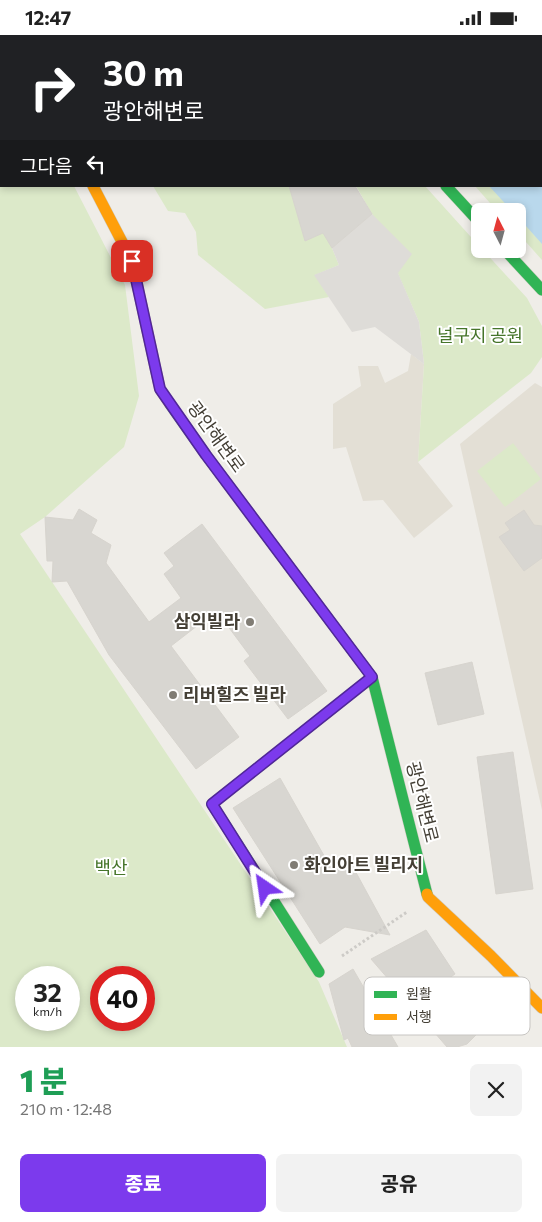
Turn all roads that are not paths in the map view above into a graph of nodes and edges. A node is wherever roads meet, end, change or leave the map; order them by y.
1 (94, 187) edge
2 (447, 187) edge
3 (471, 213) edge
4 (513, 258) edge
5 (542, 289) edge
6 (372, 677) junction
7 (319, 972) road end
8 (512, 977) edge
9 (530, 996) edge
10 (542, 1008) edge

1 - 6 street, 광안해변로
2 - 3 street
4 - 5 street
6 - 7 street
6 - 8 street, 광안해변로
9 - 10 street, 광안해변로

